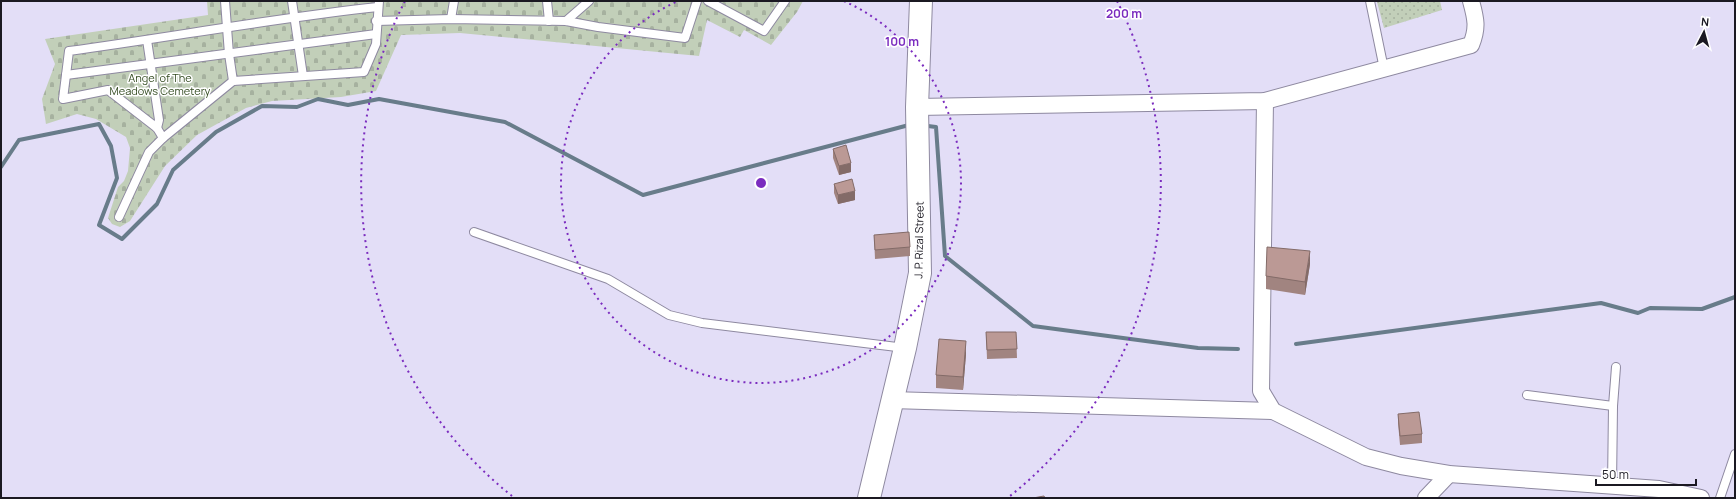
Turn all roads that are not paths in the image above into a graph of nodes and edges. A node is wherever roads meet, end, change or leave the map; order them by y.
1 (225, 1) edge
2 (292, 1) edge
3 (454, 1) edge
4 (547, 1) edge
5 (589, 1) edge
6 (697, 1) edge
7 (708, 1) edge
8 (785, 1) edge
9 (921, 1) edge
10 (1370, 1) edge
11 (1471, 1) edge
12 (378, 4) edge
13 (294, 16) junction
14 (451, 19) junction
15 (376, 21) junction
16 (549, 21) junction
17 (566, 21) junction
18 (228, 29) junction
19 (376, 34) junction
20 (147, 40) junction
21 (299, 44) junction
22 (228, 54) junction
23 (151, 64) junction
24 (1384, 69) junction
25 (66, 75) junction
26 (303, 76) junction
27 (233, 81) junction
28 (1265, 101) junction
29 (917, 107) junction
30 (158, 128) junction
31 (163, 138) junction
32 (119, 217) dead end
33 (474, 232) dead end
34 (905, 348) junction
35 (1616, 367) dead end
36 (1527, 395) dead end
37 (891, 400) junction
38 (1613, 406) junction
39 (1273, 411) junction
40 (1735, 454) edge
41 (1449, 474) junction
42 (1612, 486) junction
43 (869, 498) edge
44 (1426, 498) edge
45 (1701, 498) edge
46 (1720, 498) edge

1 - 18 lane
2 - 13 lane
3 - 14 lane
4 - 16 lane
5 - 17 lane
6 - 17 lane
7 - 8 lane
9 - 29 main road, J. P. Rizal Street
10 - 24 lane
11 - 24 street
12 - 13 lane
12 - 15 lane
13 - 18 lane
13 - 21 lane
14 - 15 lane
14 - 16 lane
15 - 19 lane
16 - 17 lane
18 - 20 lane
18 - 22 lane
19 - 21 lane
19 - 26 lane
20 - 23 lane
20 - 25 lane
21 - 22 lane
21 - 26 lane
22 - 23 lane
22 - 27 lane
23 - 25 lane
23 - 30 lane
24 - 28 street
25 - 30 lane
26 - 27 lane
27 - 31 lane
28 - 29 street
28 - 39 street
29 - 34 main road, J. P. Rizal Street
30 - 31 lane
31 - 32 lane
33 - 34 lane
34 - 37 main road, J. P. Rizal Street
35 - 38 lane
36 - 38 lane
37 - 39 street
37 - 43 main road, J. P. Rizal Street
38 - 42 lane
39 - 41 street
40 - 46 lane
41 - 42 street
41 - 44 street
42 - 45 street

